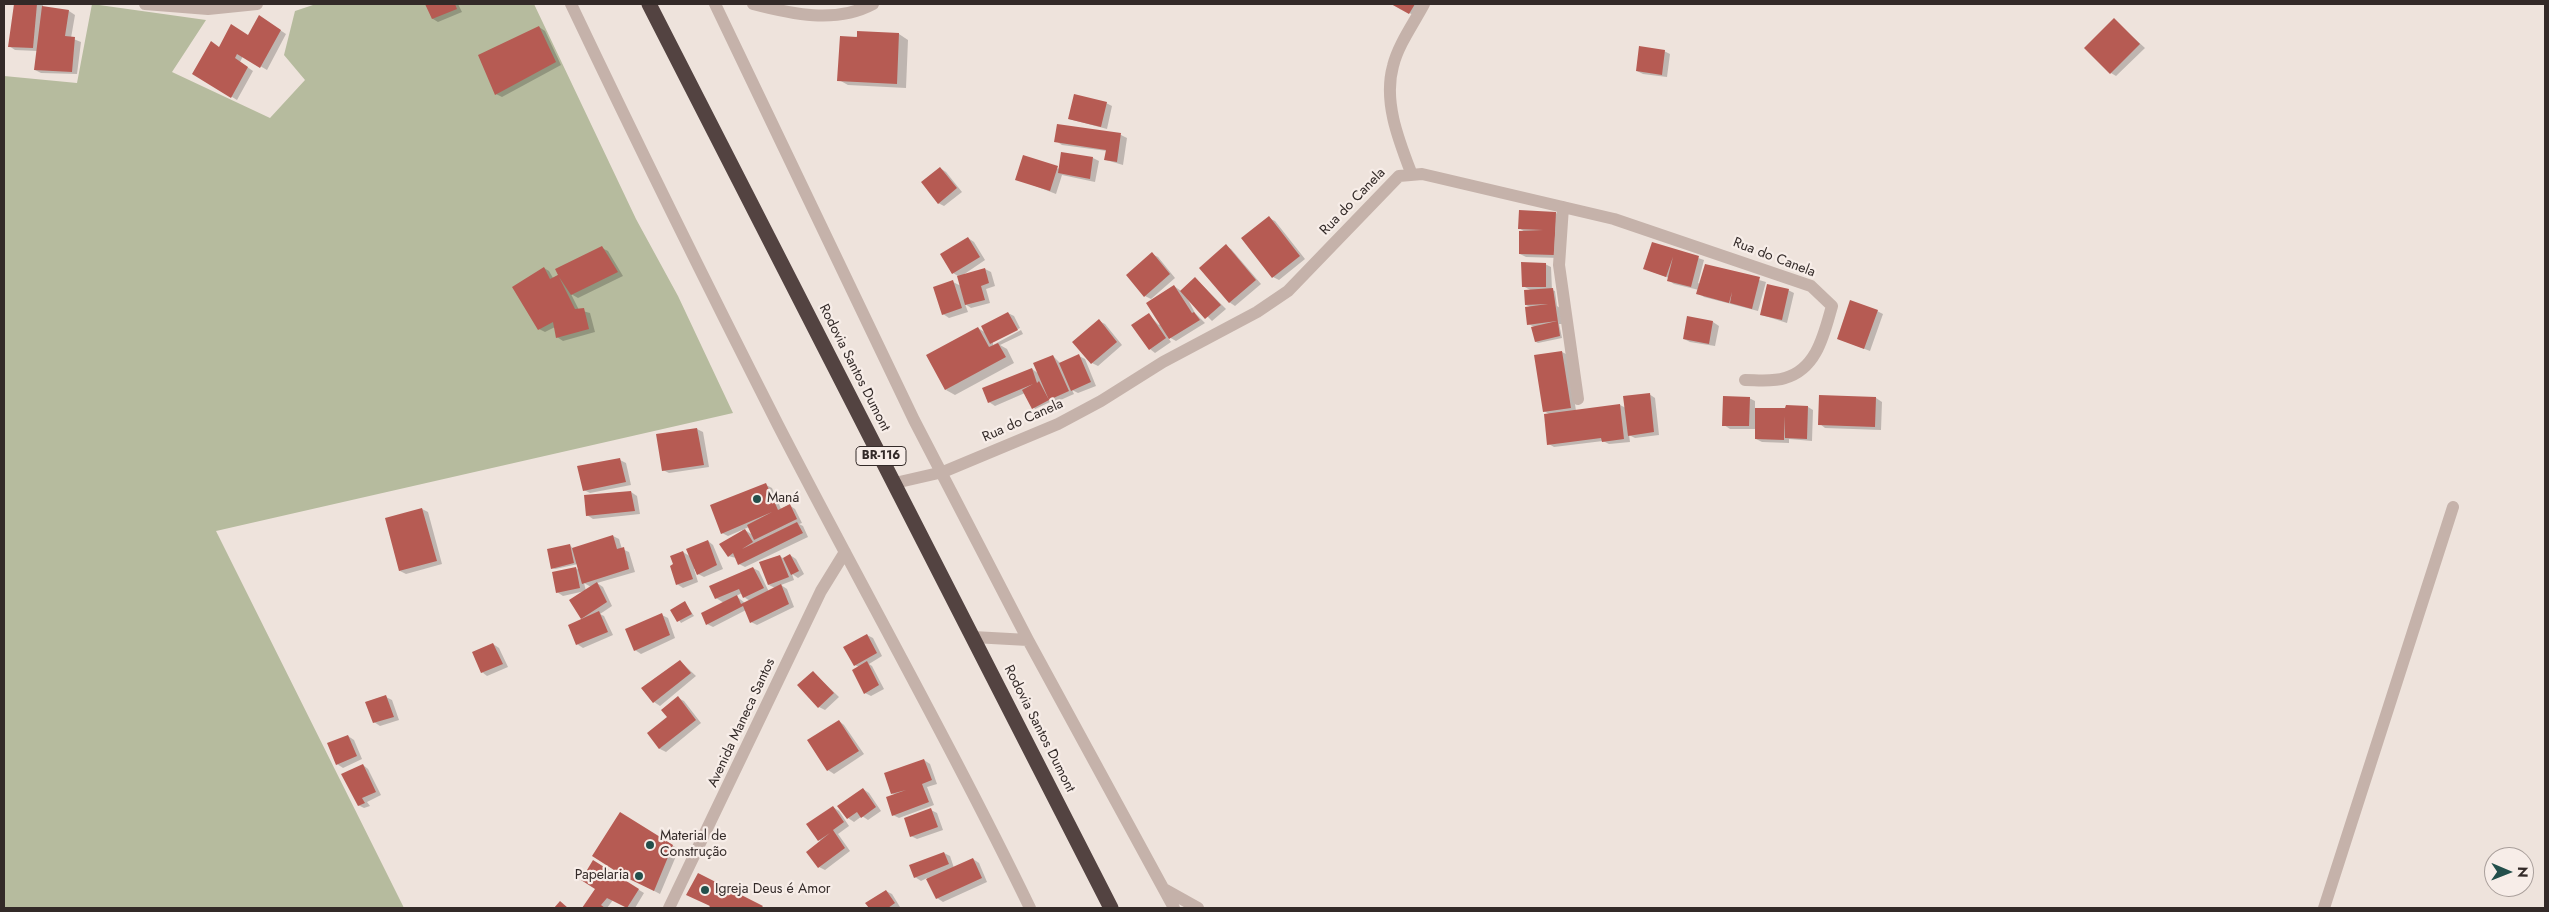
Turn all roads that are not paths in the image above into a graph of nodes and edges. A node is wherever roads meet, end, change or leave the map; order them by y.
1 (144, 4) edge
2 (257, 4) edge
3 (571, 4) edge
4 (649, 4) edge
5 (715, 4) edge
6 (753, 4) edge
7 (873, 4) edge
8 (1424, 4) edge
9 (1412, 175) junction
10 (1563, 207) junction
11 (1745, 380) dead end
12 (1578, 398) dead end
13 (943, 472) junction
14 (895, 483) junction
15 (2453, 507) dead end
16 (845, 552) junction
17 (973, 637) junction
18 (1028, 640) junction
19 (1164, 889) junction
20 (669, 908) edge
21 (1030, 908) edge
22 (1111, 908) edge
23 (1174, 908) edge
24 (1198, 908) edge
25 (2324, 908) edge

1 - 2 street
3 - 16 street
4 - 14 highway, Rodovia Santos Dumont / BR-116
5 - 13 street
6 - 7 street
8 - 9 street
9 - 10 street, Rua do Canela
9 - 13 street, Rua do Canela
10 - 11 street, Rua do Canela
10 - 12 street
13 - 14 street, Rua do Canela
13 - 18 street
14 - 17 highway, Rodovia Santos Dumont / BR-116
15 - 25 street
16 - 20 street, Avenida Maneca Santos
16 - 21 street
17 - 18 street
17 - 22 highway, Rodovia Santos Dumont / BR-116
18 - 19 street
19 - 23 street
19 - 24 street

